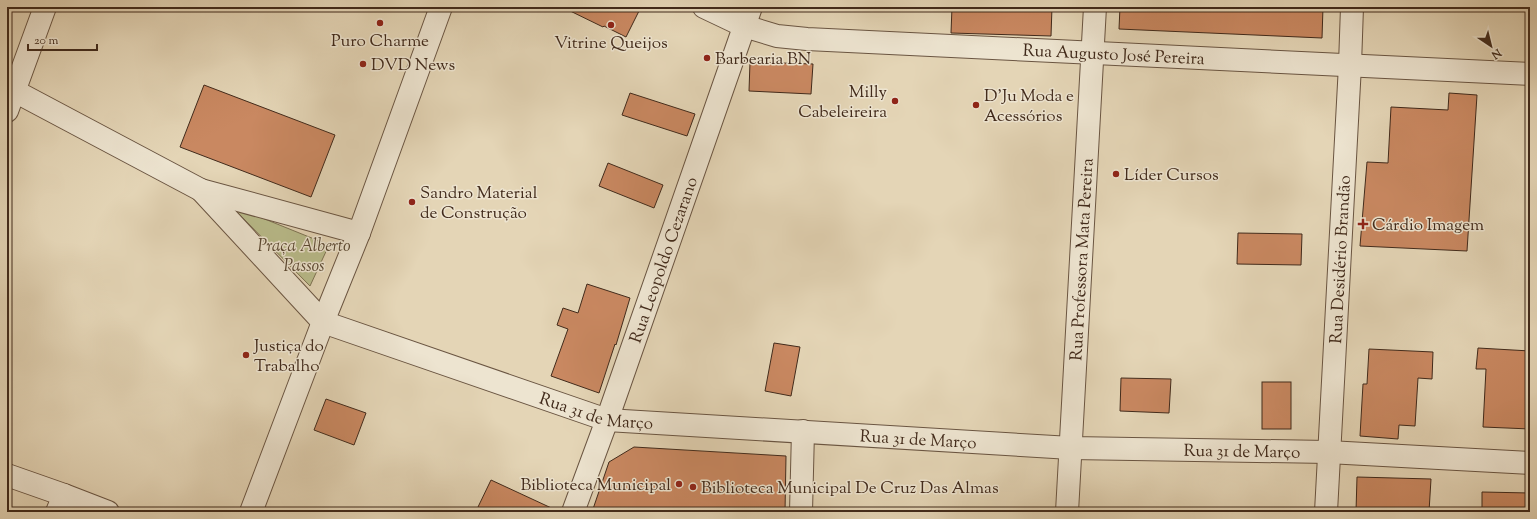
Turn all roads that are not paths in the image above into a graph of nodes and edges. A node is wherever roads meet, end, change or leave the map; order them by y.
1 (45, 7) edge
2 (441, 7) edge
3 (704, 7) edge
4 (1095, 7) edge
5 (1352, 7) edge
6 (748, 17) edge
7 (1093, 54) junction
8 (1350, 65) junction
9 (1530, 74) edge
10 (9, 97) edge
11 (201, 190) junction
12 (359, 233) junction
13 (323, 322) junction
14 (607, 420) junction
15 (803, 431) junction
16 (1071, 448) junction
17 (1328, 452) junction
18 (1530, 463) edge
19 (7, 475) edge
20 (60, 503) edge
21 (108, 512) edge
22 (251, 512) edge
23 (573, 512) edge
24 (801, 512) edge
25 (1067, 512) edge
26 (1326, 512) edge

1 - 10 street
2 - 12 street
3 - 6 street, Rua Augusto José Pereira
4 - 7 street, Rua Professora Mata Pereira
5 - 8 street, Rua Desidério Brandão
6 - 7 street, Rua Augusto José Pereira
6 - 14 street, Rua Leopoldo Cezarano
7 - 8 street, Rua Augusto José Pereira
7 - 16 street, Rua Professora Mata Pereira
8 - 9 street, Rua Augusto José Pereira
8 - 17 street, Rua Desidério Brandão
10 - 11 street
11 - 12 street
11 - 13 street
12 - 13 street
13 - 14 street, Rua 31 de Março
13 - 22 street
14 - 15 street, Rua 31 de Março
14 - 23 street, Rua Leopoldo Cezarano
15 - 16 street, Rua 31 de Março
15 - 24 street
16 - 17 street, Rua 31 de Março
16 - 25 street, Rua Professora Mata Pereira
17 - 18 street, Rua 31 de Março
17 - 26 street, Rua Desidério Brandão
19 - 20 street
20 - 21 street

